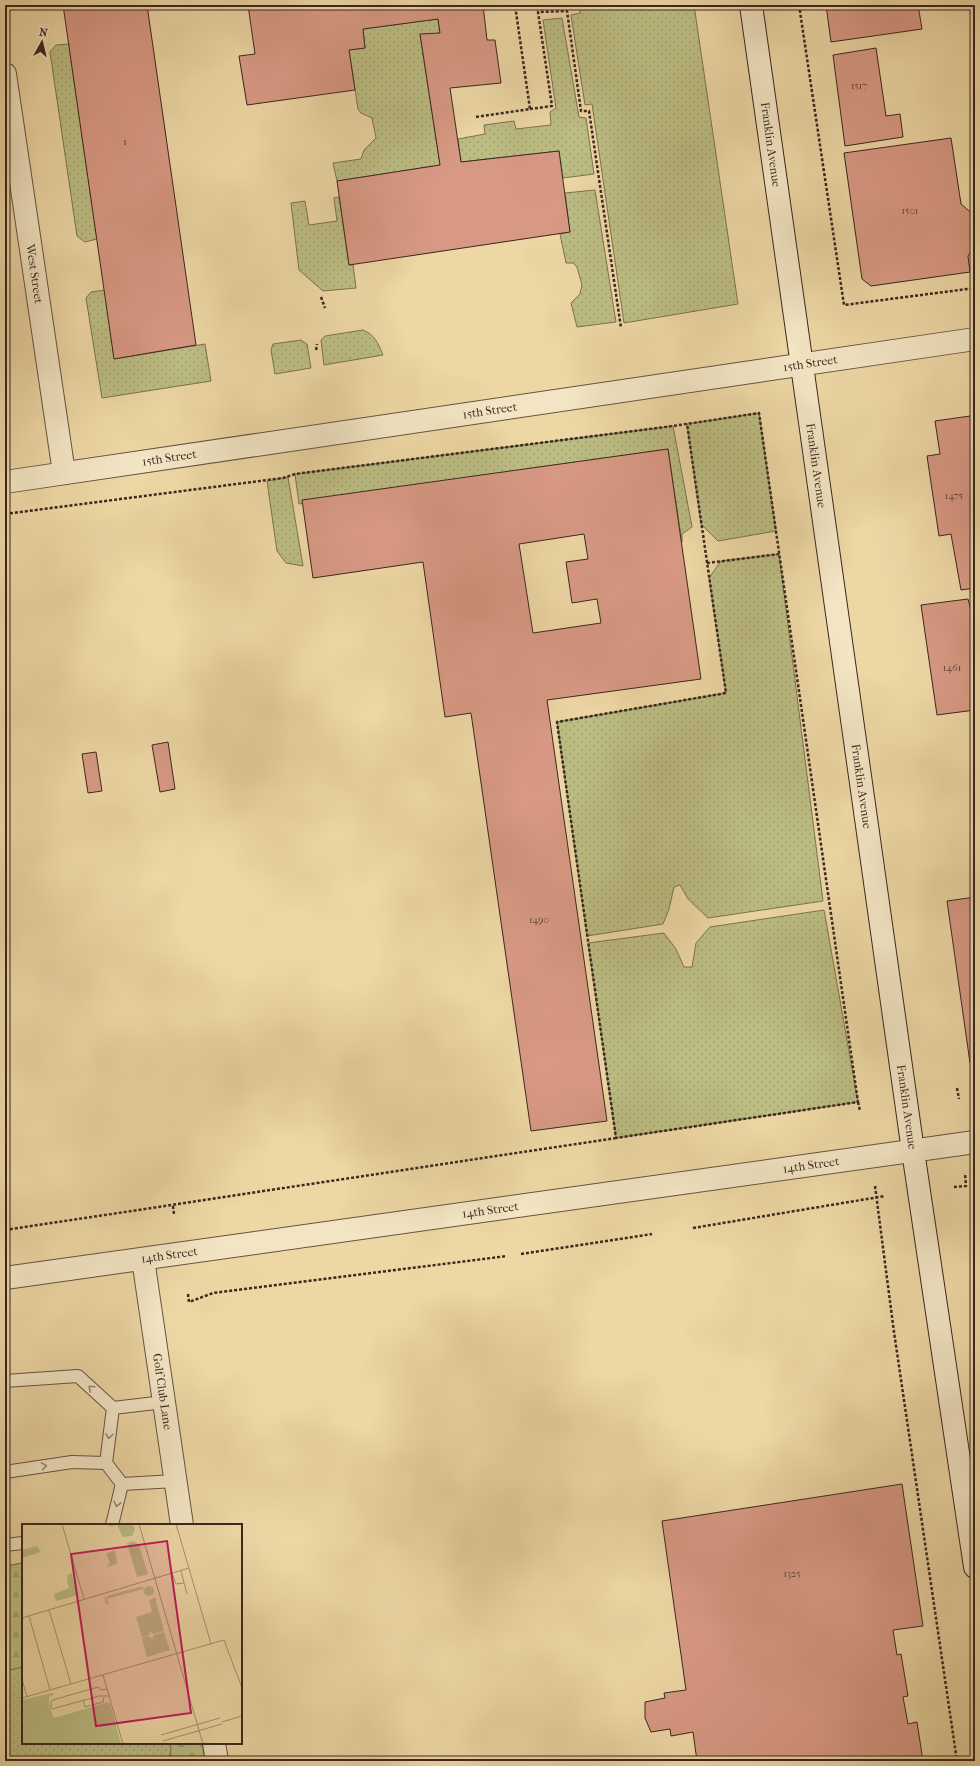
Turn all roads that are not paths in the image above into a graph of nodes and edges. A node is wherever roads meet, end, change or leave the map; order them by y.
1 (751, 5) edge
2 (5, 74) edge
3 (975, 338) edge
4 (801, 364) junction
5 (64, 473) junction
6 (5, 482) edge
7 (975, 1142) edge
8 (914, 1151) junction
9 (143, 1259) junction
10 (5, 1278) edge
11 (5, 1380) edge
12 (164, 1402) junction
13 (113, 1408) junction
14 (106, 1464) junction
15 (5, 1472) edge
16 (175, 1481) junction
17 (122, 1484) junction
18 (112, 1524) edge
19 (182, 1524) edge
20 (22, 1543) edge
21 (5, 1545) edge
22 (975, 1566) edge
23 (214, 1744) edge
24 (217, 1761) edge

1 - 4 street, Franklin Avenue
2 - 5 street, West Street
3 - 4 street, 15th Street
4 - 5 street, 15th Street
4 - 8 street, Franklin Avenue
5 - 6 street, 15th Street
7 - 8 street, 14th Street
8 - 9 street, 14th Street
8 - 22 street, Franklin Avenue
9 - 10 street, 14th Street
9 - 12 street, Golf Club Lane
13 -> 11 lane
12 - 13 lane
12 - 16 street, Golf Club Lane
13 -> 14 lane
15 -> 14 lane
14 - 17 lane
16 - 17 lane
16 - 19 street, Golf Club Lane
17 -> 18 lane
20 - 21 lane
23 - 24 street

